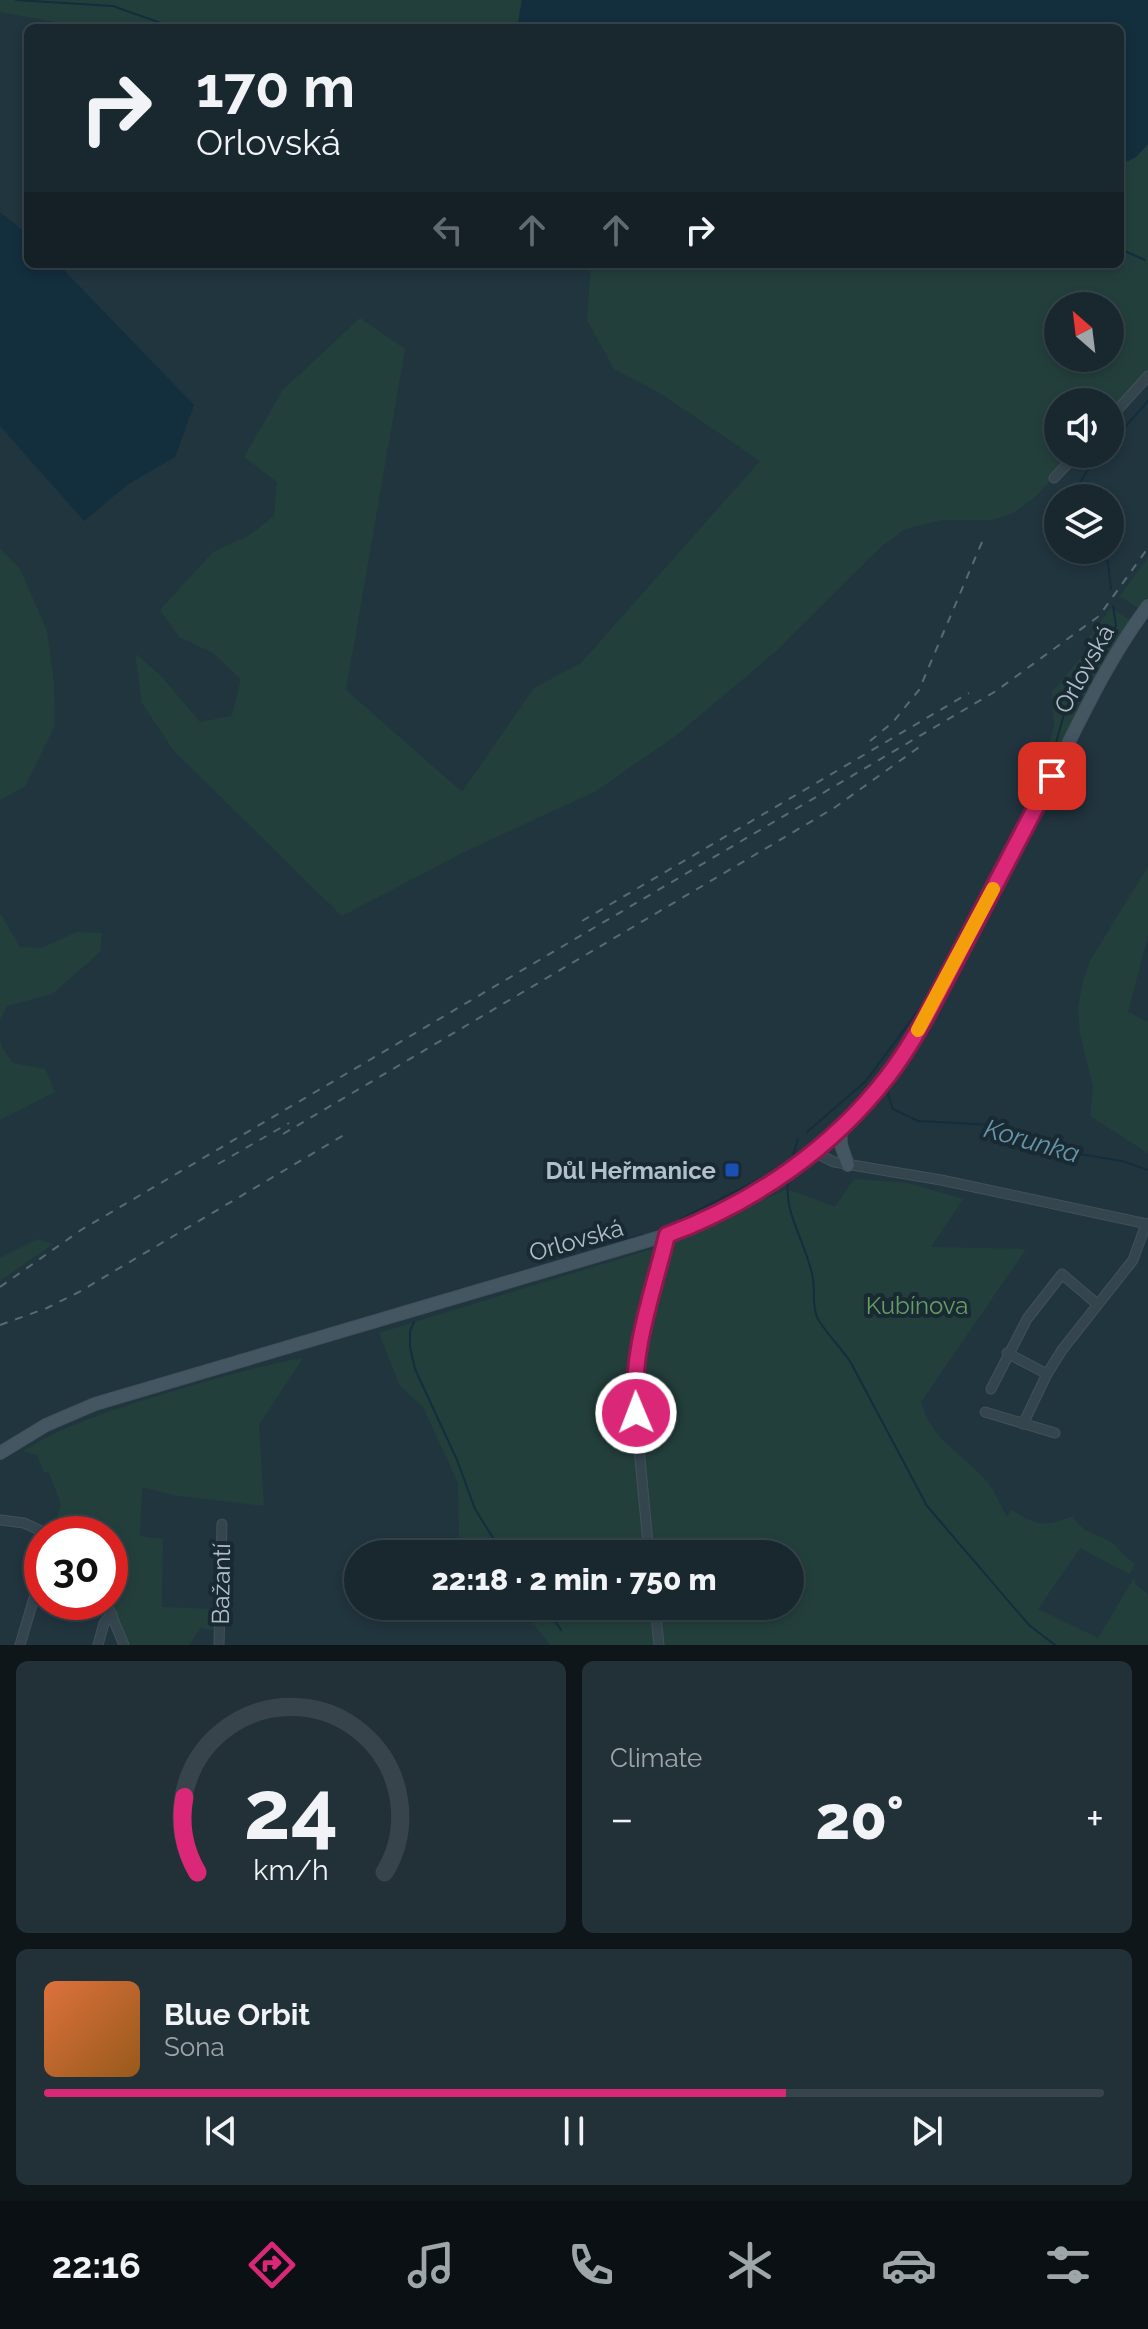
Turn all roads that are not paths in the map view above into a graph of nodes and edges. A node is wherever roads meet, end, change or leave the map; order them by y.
1 (1148, 376) edge
2 (1124, 403) edge
3 (1064, 468) edge
4 (1054, 478) dead end
5 (1148, 606) edge
6 (840, 1127) junction
7 (817, 1149) junction
8 (848, 1165) junction
9 (1147, 1224) edge
10 (667, 1235) junction
11 (1097, 1304) junction
12 (1007, 1353) junction
13 (1047, 1374) junction
14 (991, 1389) dead end
15 (985, 1412) dead end
16 (1023, 1424) junction
17 (1055, 1433) dead end
18 (0, 1453) edge
19 (0, 1520) edge
20 (24, 1523) edge
21 (222, 1524) dead end
22 (648, 1540) edge
23 (27, 1620) edge
24 (107, 1620) edge
25 (114, 1620) edge
26 (656, 1620) edge
27 (20, 1645) edge
28 (98, 1645) edge
29 (124, 1645) edge
30 (219, 1645) edge
31 (659, 1645) edge

1 - 2 street
3 - 4 street
5 - 6 main road, Orlovská
6 - 7 main road, Orlovská
6 - 8 main road
7 - 8 street
7 - 10 main road, Orlovská
8 - 9 street
9 - 11 street
10 - 18 main road, Orlovská
10 - 22 street
11 - 12 street
11 - 13 street
12 - 13 street
12 - 14 street
13 - 16 street
15 - 16 street
16 - 17 street
19 - 20 street
21 - 30 street, Bažantí
23 - 27 street
24 - 28 street
25 - 29 street
26 - 31 street

